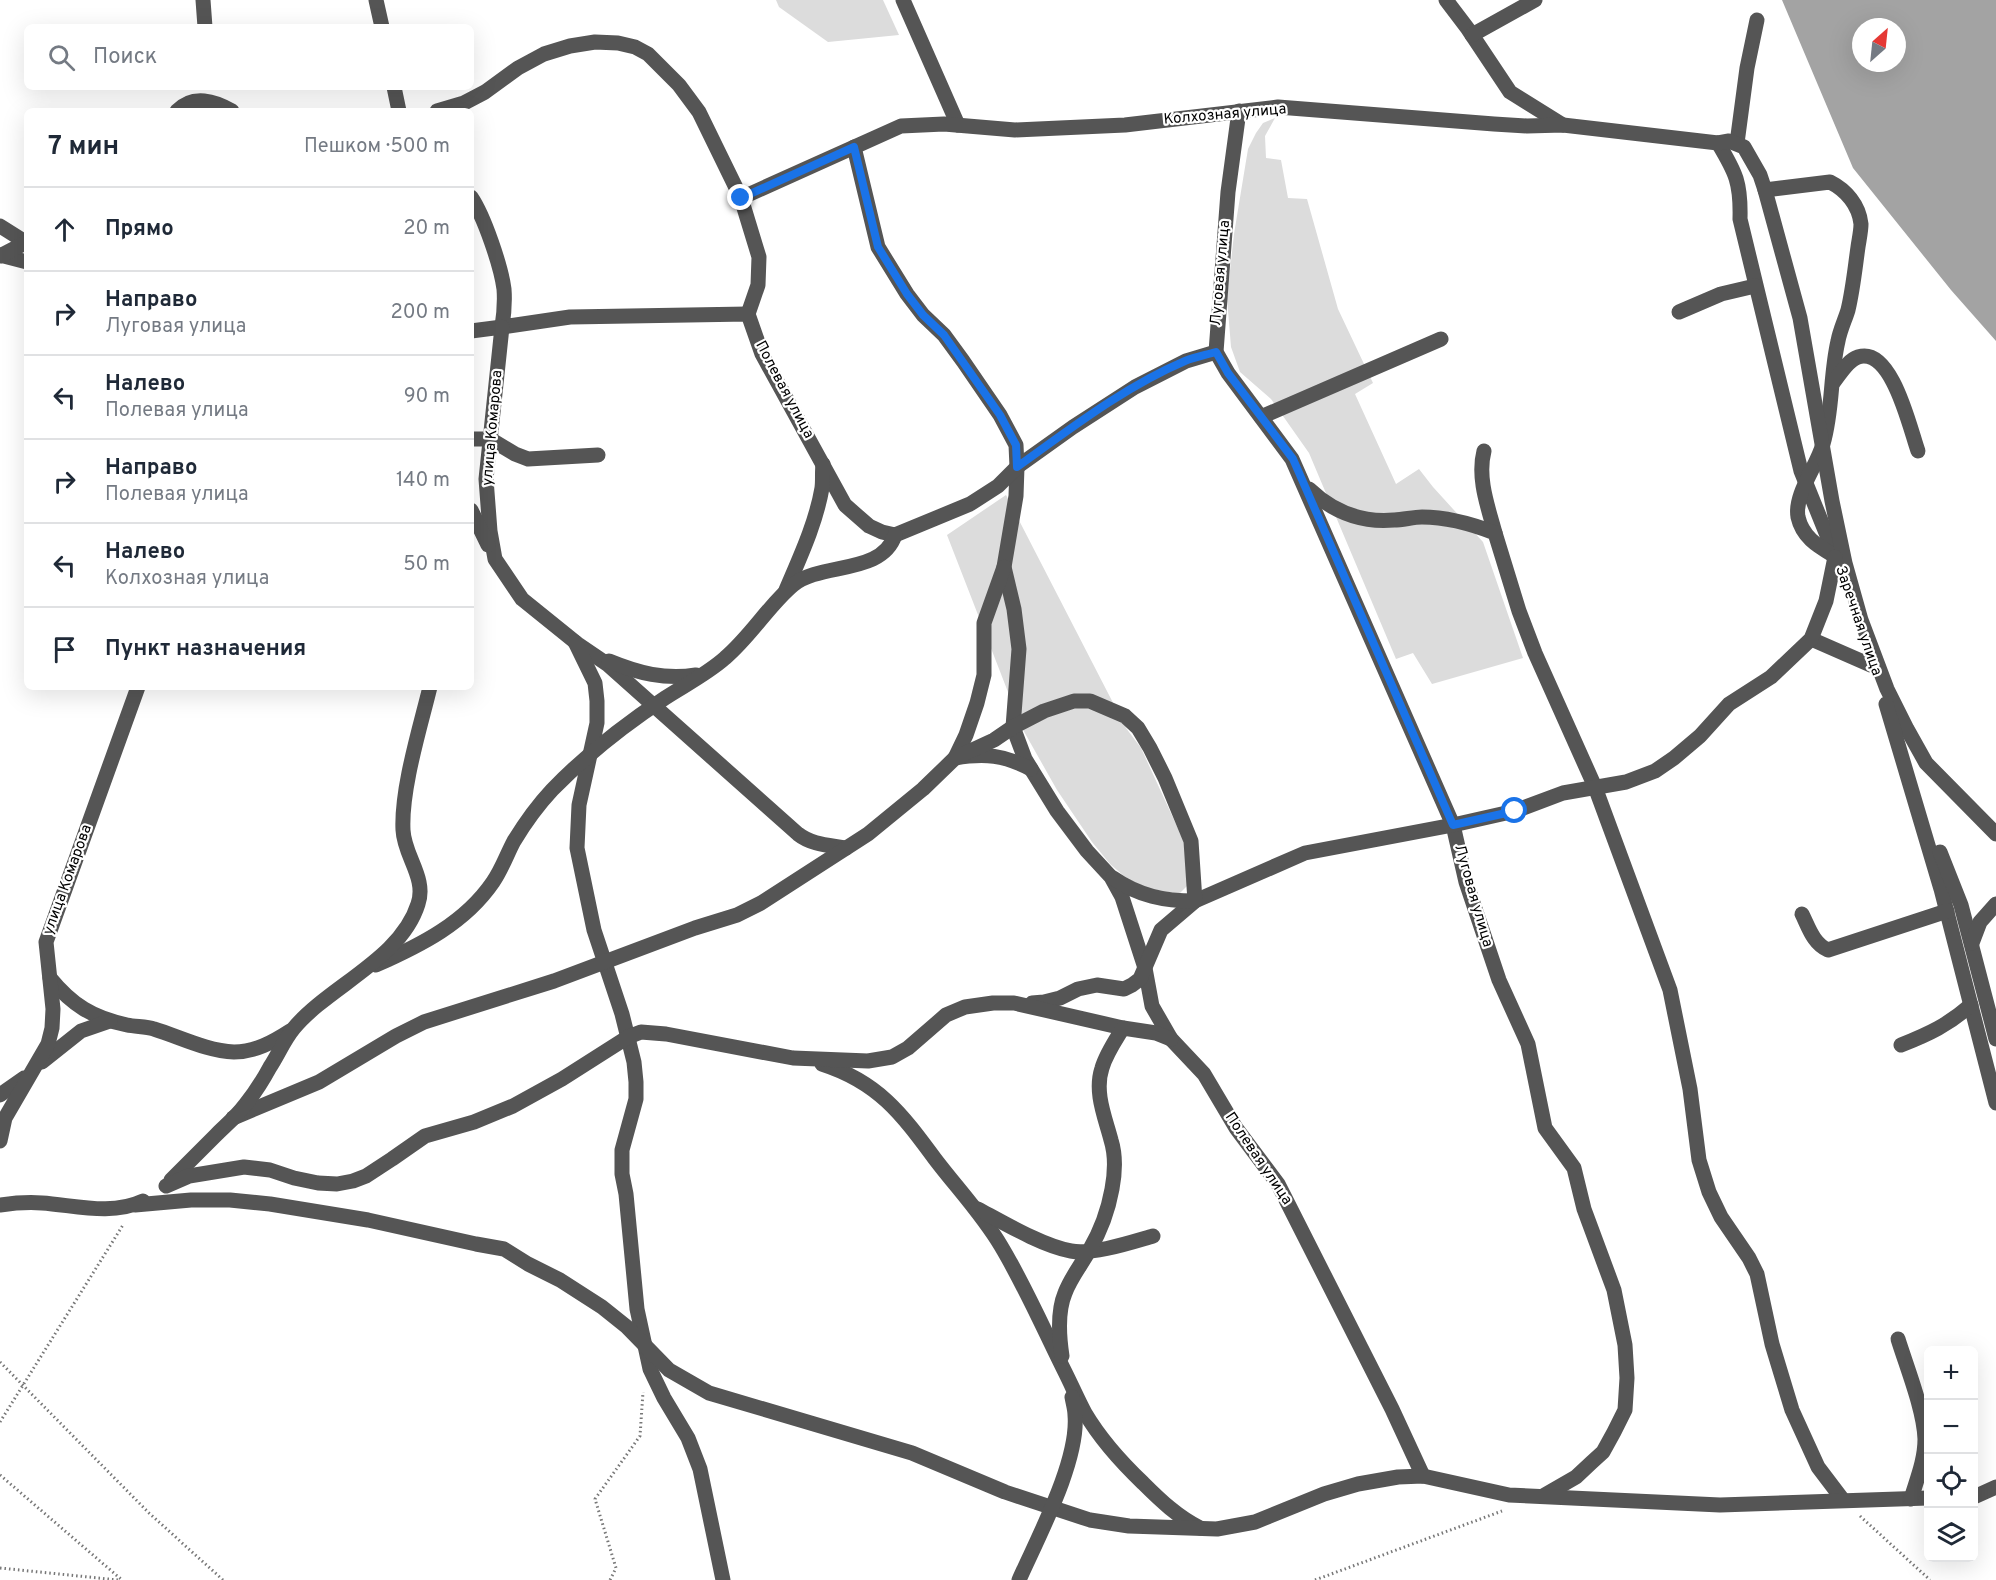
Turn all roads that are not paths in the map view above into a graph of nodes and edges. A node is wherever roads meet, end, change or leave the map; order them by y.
1 (203, 0) edge
2 (376, 0) edge
3 (903, 0) edge
4 (1446, 0) edge
5 (1534, 0) edge
6 (1757, 20) dead end
7 (205, 24) edge
8 (381, 24) edge
9 (1472, 35) junction
10 (395, 90) edge
11 (197, 94) edge
12 (181, 108) edge
13 (225, 108) edge
14 (398, 108) edge
15 (447, 108) edge
16 (1239, 111) junction
17 (958, 125) junction
18 (1563, 125) junction
19 (1718, 143) junction
20 (1737, 143) junction
21 (854, 147) junction
22 (1765, 190) junction
23 (741, 198) junction
24 (474, 201) edge
25 (0, 226) edge
26 (24, 240) edge
27 (24, 243) edge
28 (0, 255) edge
29 (24, 261) edge
30 (1755, 286) junction
31 (1679, 312) dead end
32 (748, 314) junction
33 (502, 327) junction
34 (474, 331) edge
35 (1441, 339) dead end
36 (1216, 352) junction
37 (1833, 383) junction
38 (1261, 417) junction
39 (474, 439) edge
40 (490, 439) junction
41 (1823, 447) junction
42 (1484, 451) dead end
43 (1918, 451) dead end
44 (598, 455) dead end
45 (823, 464) junction
46 (1017, 467) junction
47 (1303, 482) junction
48 (1806, 484) junction
49 (474, 516) edge
50 (1495, 533) junction
51 (895, 535) junction
52 (495, 559) junction
53 (1840, 560) junction
54 (1004, 567) junction
55 (784, 594) junction
56 (1861, 620) junction
57 (1811, 639) junction
58 (575, 642) junction
59 (595, 656) junction
60 (1875, 667) junction
61 (705, 673) junction
62 (137, 690) edge
63 (429, 690) edge
64 (654, 705) junction
65 (1013, 727) junction
66 (589, 756) junction
67 (956, 758) junction
68 (1031, 769) junction
69 (1595, 787) junction
70 (1912, 790) junction
71 (1453, 825) junction
72 (1996, 834) edge
73 (846, 848) junction
74 (1111, 877) junction
75 (1195, 901) junction
76 (1996, 904) edge
77 (1947, 911) junction
78 (1802, 914) dead end
79 (1972, 943) junction
80 (605, 963) junction
81 (1145, 968) junction
82 (363, 971) junction
83 (50, 978) junction
84 (1014, 1004) junction
85 (1971, 1005) junction
86 (110, 1021) junction
87 (1123, 1028) junction
88 (293, 1029) junction
89 (628, 1037) junction
90 (1172, 1038) junction
91 (1996, 1039) edge
92 (1900, 1045) dead end
93 (808, 1059) junction
94 (34, 1069) junction
95 (0, 1095) edge
96 (1996, 1103) edge
97 (233, 1118) junction
98 (0, 1141) edge
99 (166, 1186) junction
100 (0, 1205) edge
101 (135, 1205) junction
102 (976, 1208) junction
103 (1153, 1236) dead end
104 (1090, 1250) junction
105 (1898, 1339) dead end
106 (646, 1348) junction
107 (1066, 1375) junction
108 (1423, 1476) junction
109 (1996, 1487) edge
110 (1978, 1495) edge
111 (1543, 1496) junction
112 (1924, 1498) edge
113 (1911, 1499) junction
114 (1843, 1500) junction
115 (1052, 1508) junction
116 (1202, 1529) junction
117 (723, 1580) edge
118 (1019, 1580) edge

1 - 7 street
2 - 8 street
3 - 17 street
4 - 9 street, Колхозная улица
5 - 9 street
6 - 20 street
9 - 18 street, Колхозная улица
10 - 14 street
11 - 12 street
11 - 13 street
15 - 23 street
16 - 17 street, Колхозная улица
16 - 18 street, Колхозная улица
16 - 36 street, Луговая улица
17 - 21 street, Колхозная улица
18 - 19 street, Колхозная улица
19 - 20 street, Колхозная улица
19 - 30 street, Заречная улица
20 - 22 street
21 - 23 street, Колхозная улица
21 - 46 street, Полевая улица
22 - 37 street
22 - 41 street
23 - 32 street
24 - 33 street, улица Комарова
25 - 26 street
27 - 28 street
28 - 29 street
30 - 31 street
30 - 48 street, Заречная улица
32 - 33 street
32 - 45 street, Полевая улица
33 - 34 street
33 - 40 street, улица Комарова
35 - 38 street
36 - 38 street, Луговая улица
36 - 46 street
37 - 41 street
37 - 43 street
38 - 47 street, Луговая улица
39 - 40 street
40 - 44 street
40 - 52 street, улица Комарова
41 - 48 street
41 - 53 street
42 - 50 street
45 - 51 street, Полевая улица
45 - 55 street
46 - 51 street
46 - 54 street, Полевая улица
47 - 50 street
47 - 71 street, Луговая улица
48 - 53 street, Заречная улица
49 - 52 street
50 - 69 street
51 - 55 street
52 - 58 street, улица Комарова
53 - 56 street, Заречная улица
53 - 57 street
54 - 65 street, Полевая улица
54 - 67 street
55 - 61 street
56 - 60 street, Заречная улица
56 - 72 street
57 - 60 street
57 - 69 street
58 - 59 street, улица Комарова
58 - 66 street
59 - 61 street
59 - 64 street
60 - 70 street, Заречная улица
61 - 64 street
62 - 83 street, улица Комарова
63 - 82 street
64 - 66 street
64 - 73 street
65 - 67 street
65 - 68 street, Полевая улица
65 - 75 street
66 - 80 street
66 - 82 street
67 - 68 street
67 - 73 street
68 - 74 street, Полевая улица
69 - 71 street
69 - 114 street
70 - 77 street, Заречная улица
70 - 79 street
71 - 75 street
71 - 111 street, Луговая улица
73 - 80 street
74 - 75 street, Полевая улица
74 - 81 street, Полевая улица
75 - 81 street
76 - 79 street
77 - 78 street
77 - 85 street, Заречная улица
79 - 91 street
80 - 89 street
80 - 97 street
81 - 84 street
81 - 90 street, Полевая улица
82 - 88 street
83 - 86 street
83 - 94 street, улица Комарова
84 - 87 street
84 - 93 street
85 - 92 street
85 - 96 street, Заречная улица
86 - 88 street
86 - 94 street
87 - 90 street
87 - 104 street
88 - 97 street
89 - 93 street
89 - 99 street
89 - 106 street
90 - 108 street, Полевая улица
93 - 102 street
94 - 95 street
94 - 98 street, улица Комарова
97 - 99 street
99 - 101 street
100 - 101 street
101 - 106 street
102 - 104 street
102 - 107 street
103 - 104 street
104 - 107 street
105 - 113 street
106 - 115 street
106 - 117 street
107 - 115 street
107 - 116 street
108 - 111 street
108 - 116 street
109 - 110 street
111 - 114 street
112 - 113 street
113 - 114 street
115 - 116 street
115 - 118 street

